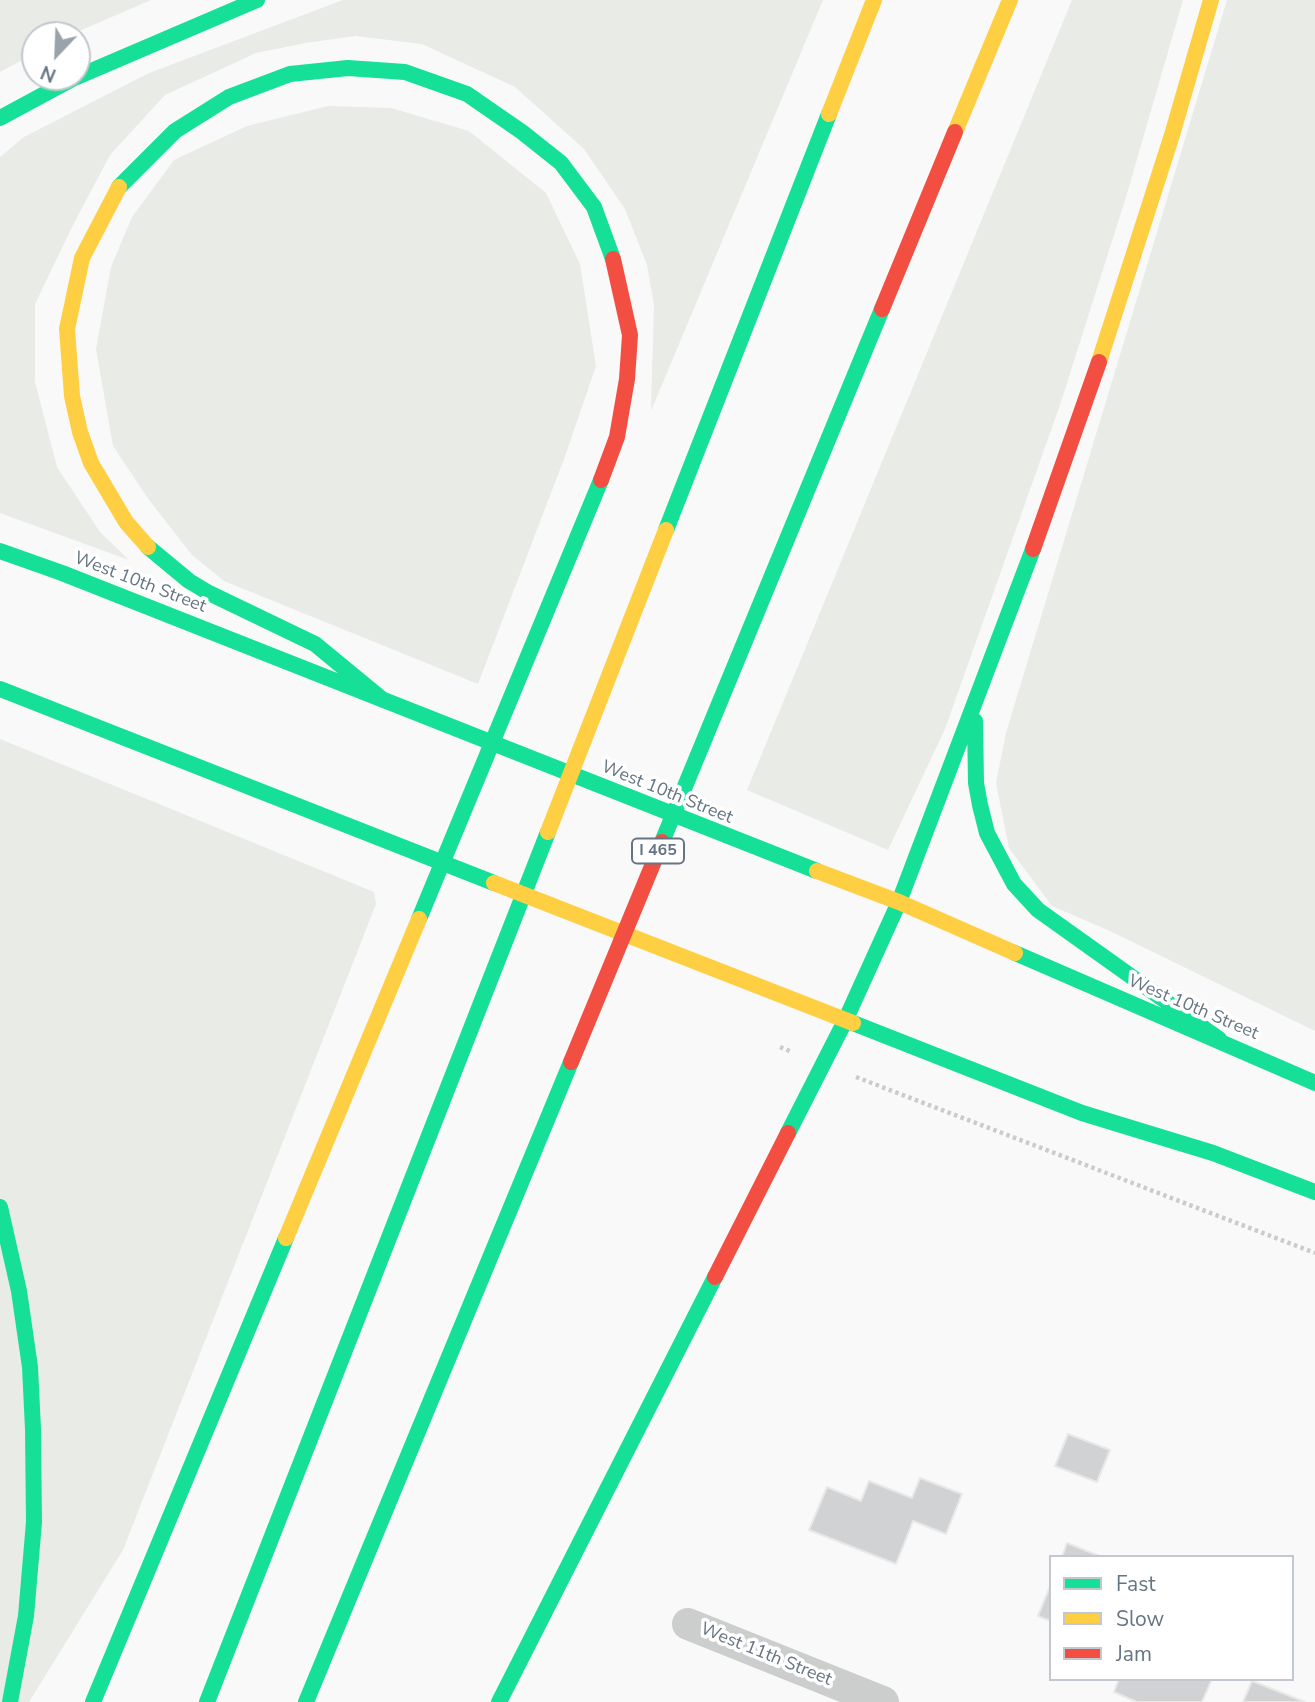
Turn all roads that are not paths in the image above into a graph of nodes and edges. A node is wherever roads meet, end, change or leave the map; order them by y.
1 (257, 0) edge
2 (874, 0) edge
3 (1010, 0) edge
4 (1211, 0) edge
5 (91, 71) edge
6 (48, 91) edge
7 (0, 118) edge
8 (0, 551) edge
9 (0, 689) edge
10 (975, 699) junction
11 (383, 700) junction
12 (899, 902) junction
13 (845, 1021) junction
14 (1219, 1039) junction
15 (1315, 1083) edge
16 (1315, 1192) edge
17 (0, 1206) edge
18 (688, 1625) dead end
19 (10, 1702) edge
20 (93, 1702) edge
21 (206, 1702) edge
22 (306, 1702) edge
23 (499, 1702) edge
24 (883, 1702) edge

1 - 5 main road
2 - 21 main road
3 - 22 main road, I 465
4 - 10 main road
6 - 7 main road
8 - 11 main road, West 10th Street
9 - 13 main road
10 - 12 main road
10 - 14 main road
11 - 12 main road, West 10th Street
11 - 20 main road
12 - 13 main road
12 - 14 main road, West 10th Street
13 - 16 main road
13 - 23 main road
14 - 15 main road, West 10th Street
17 - 19 main road
18 - 24 street, West 11th Street

